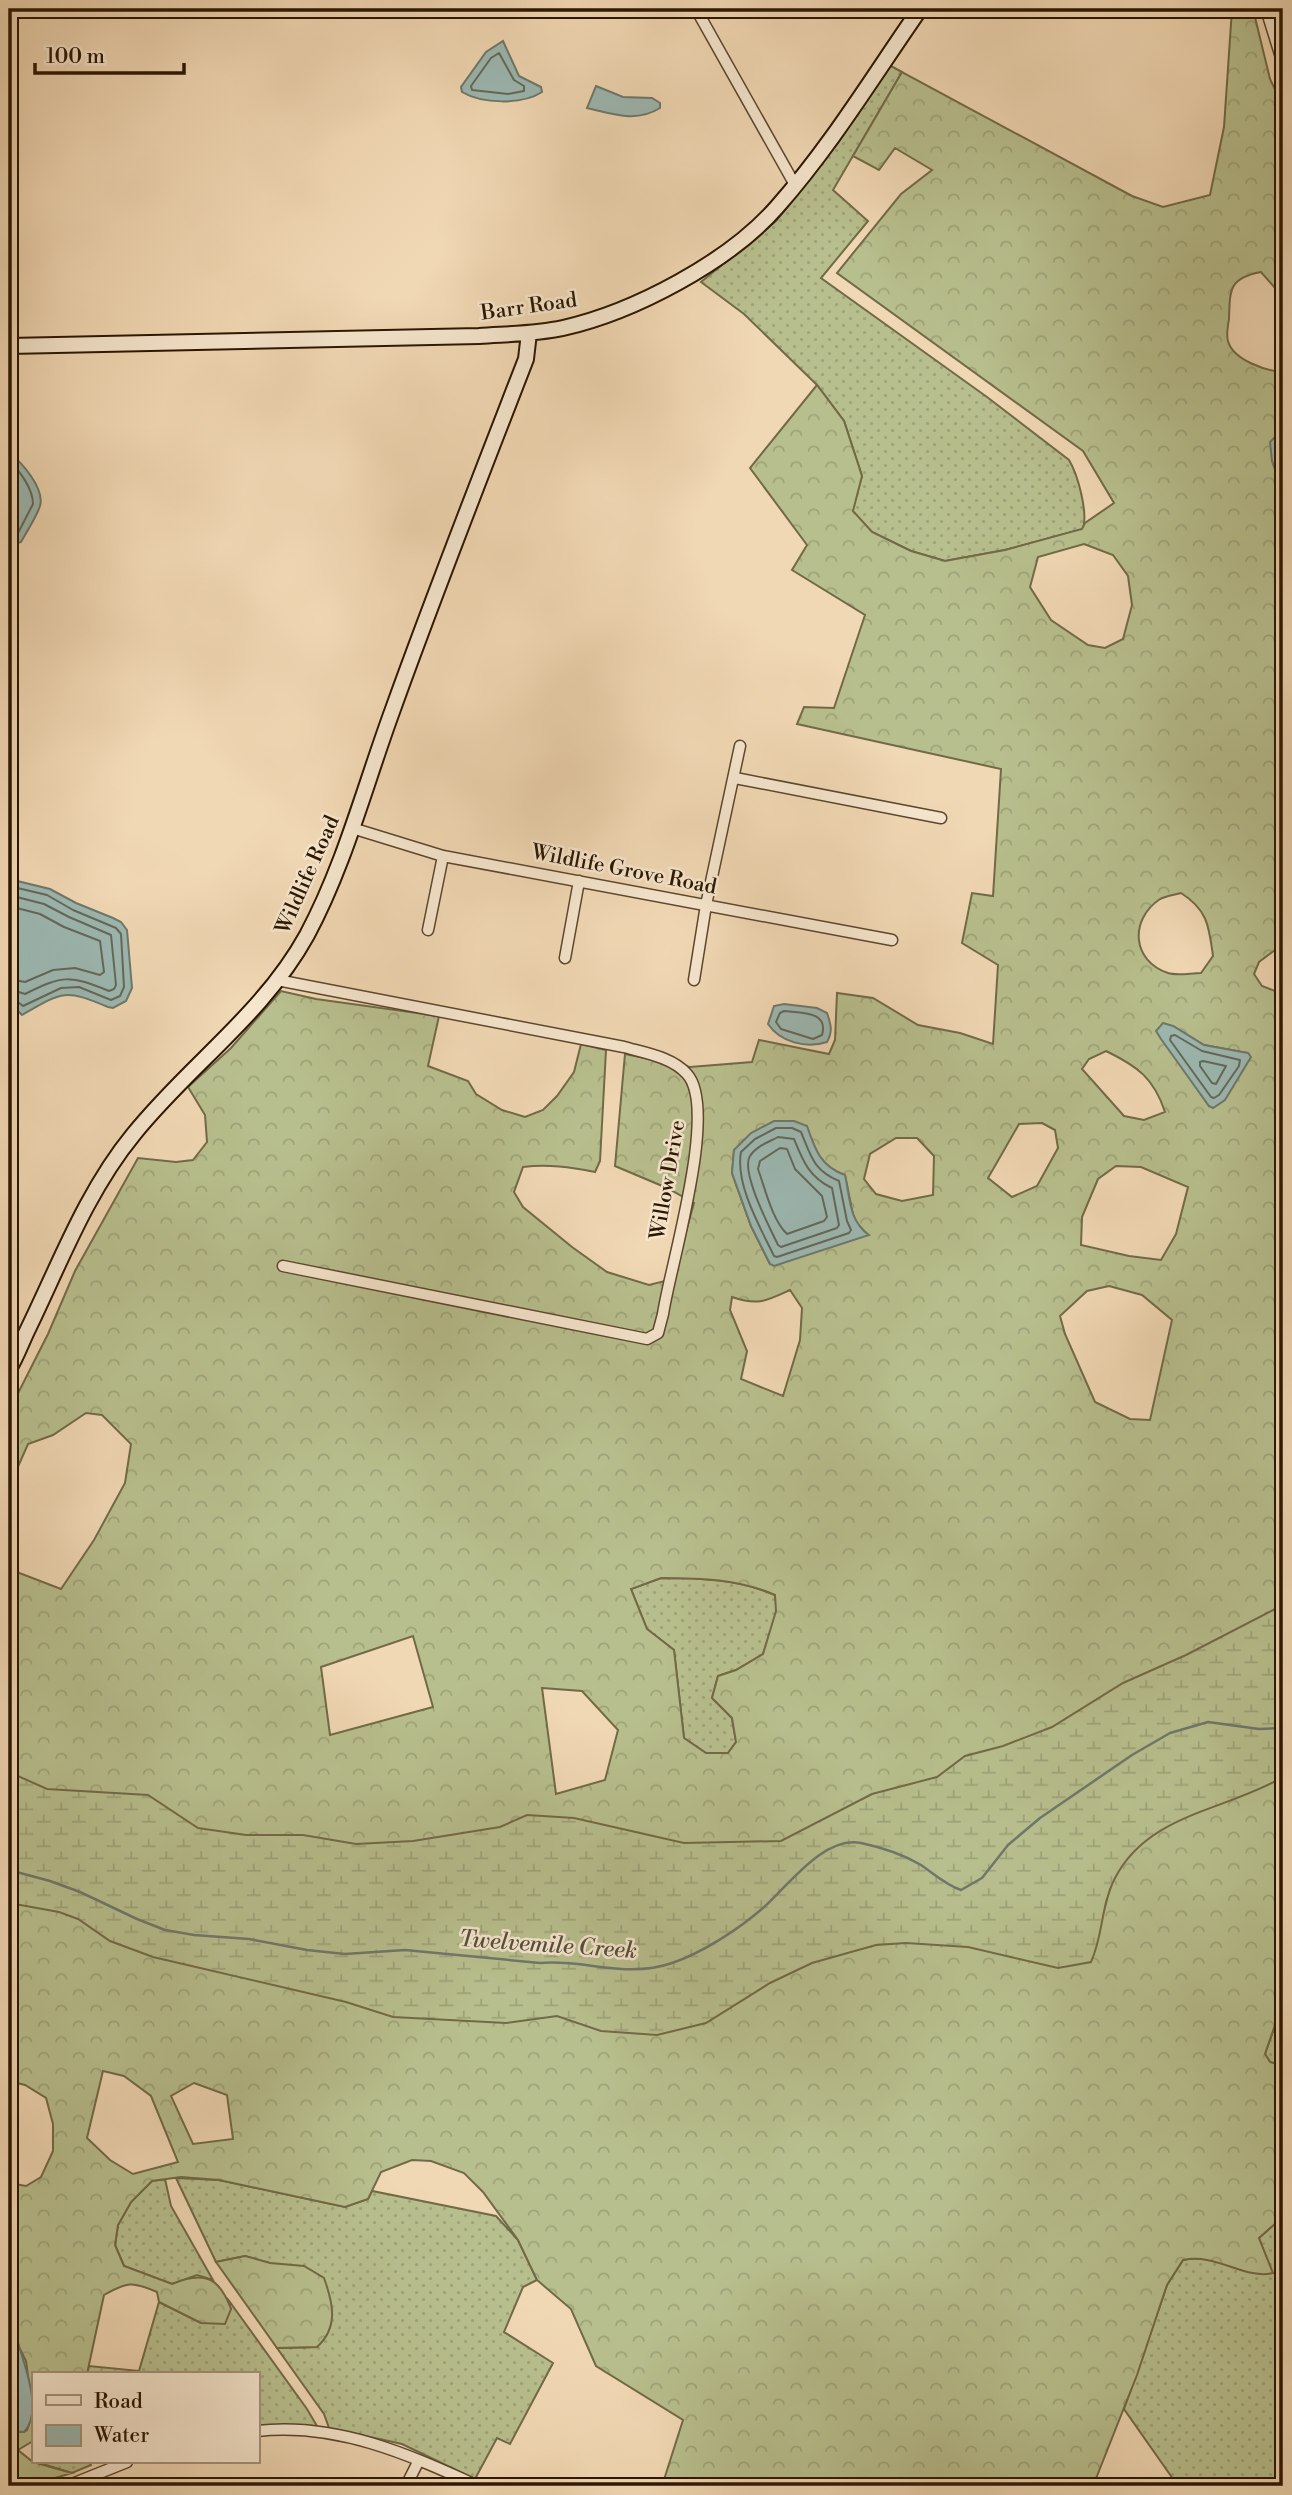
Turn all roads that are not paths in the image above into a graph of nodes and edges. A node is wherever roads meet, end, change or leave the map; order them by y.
1 (696, 9) edge
2 (919, 9) edge
3 (1266, 9) edge
4 (1283, 64) edge
5 (795, 185) junction
6 (529, 333) junction
7 (9, 346) edge
8 (740, 746) dead end
9 (735, 778) junction
10 (941, 818) dead end
11 (352, 828) junction
12 (443, 856) junction
13 (579, 881) junction
14 (706, 905) junction
15 (428, 930) dead end
16 (892, 940) dead end
17 (565, 958) dead end
18 (277, 980) junction
19 (694, 980) dead end
20 (283, 1266) dead end
21 (9, 1369) edge
22 (259, 2431) edge
23 (419, 2460) junction
24 (122, 2464) edge
25 (67, 2486) edge
26 (406, 2486) edge
27 (478, 2486) edge

1 - 5 street
2 - 5 street, Barr Road
3 - 4 street
5 - 6 street, Barr Road
6 - 7 street, Barr Road
6 - 11 street, Wildlife Road
8 - 9 street
9 - 10 street
9 - 14 street
11 - 12 street, Wildlife Grove Road
11 - 18 street, Wildlife Road
12 - 13 street, Wildlife Grove Road
12 - 15 street
13 - 14 street, Wildlife Grove Road
13 - 17 street
14 - 16 street, Wildlife Grove Road
14 - 19 street
18 - 20 street, Willow Drive
18 - 21 street, Wildlife Road
22 - 23 street
23 - 26 street
23 - 27 street
24 - 25 street

